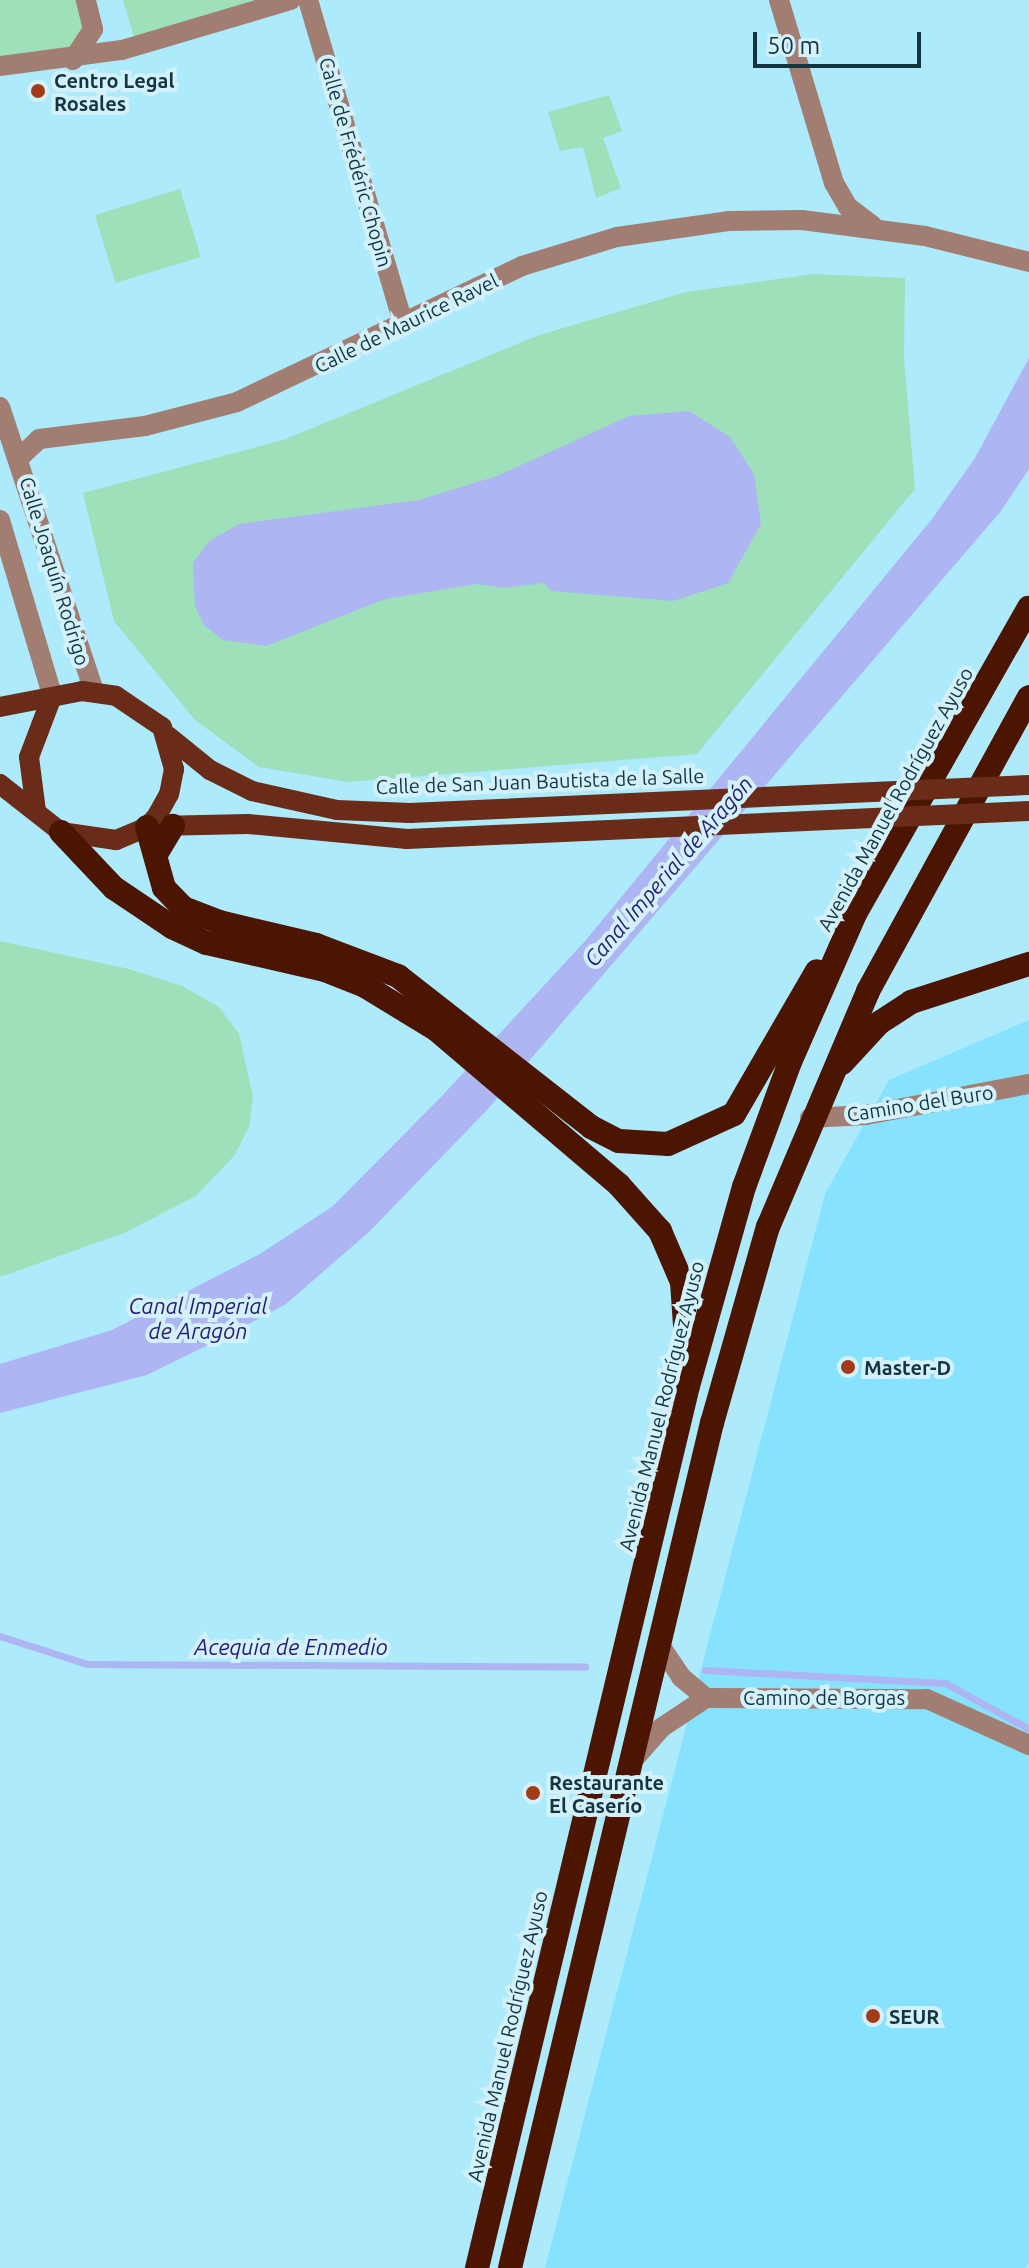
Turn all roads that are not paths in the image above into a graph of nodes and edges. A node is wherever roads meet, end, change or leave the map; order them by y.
1 (86, 0) edge
2 (291, 0) edge
3 (308, 0) edge
4 (779, 0) edge
5 (73, 60) junction
6 (0, 66) edge
7 (832, 193) junction
8 (802, 220) junction
9 (877, 227) junction
10 (1029, 262) edge
11 (403, 323) junction
12 (0, 407) edge
13 (20, 457) junction
14 (0, 520) edge
15 (1029, 608) edge
16 (94, 691) junction
17 (1029, 697) edge
18 (52, 698) junction
19 (0, 707) edge
20 (168, 736) junction
21 (0, 784) edge
22 (1029, 785) edge
23 (36, 811) junction
24 (1029, 811) edge
25 (157, 826) junction
26 (61, 832) junction
27 (856, 912) junction
28 (1029, 964) edge
29 (392, 987) junction
30 (825, 1083) junction
31 (1029, 1084) edge
32 (810, 1118) junction
33 (688, 1386) junction
34 (659, 1644) junction
35 (706, 1698) junction
36 (1029, 1745) edge
37 (629, 1765) junction
38 (477, 2268) edge
39 (510, 2268) edge

1 - 5 street
2 - 5 street
3 - 11 street, Calle de Frédéric Chopin
4 - 7 street
5 - 6 street
7 - 8 street, Calle de Maurice Ravel
7 - 9 street
8 - 9 street, Calle de Maurice Ravel
8 - 11 street, Calle de Maurice Ravel
9 - 10 street, Calle de Maurice Ravel
11 - 13 street, Calle de Maurice Ravel
12 - 13 street, Calle Joaquín Rodrigo
13 - 16 street, Calle Joaquín Rodrigo
14 - 18 street, Calle Joaquín Rodrigo
15 - 27 highway, Avenida Manuel Rodríguez Ayuso
16 - 18 main road
16 - 20 main road
17 - 30 highway
18 - 19 main road
18 - 23 main road
20 - 22 main road, Calle de San Juan Bautista de la Salle, bridge
20 - 25 main road
21 - 23 main road
23 - 26 main road
24 - 25 main road, bridge
25 - 26 main road
25 - 29 highway
26 - 29 highway
27 - 29 highway
27 - 33 highway, Avenida Manuel Rodríguez Ayuso
28 - 30 highway
29 - 33 highway
30 - 32 highway
31 - 32 street, Camino del Buro
32 - 34 highway
33 - 38 highway, Avenida Manuel Rodríguez Ayuso
34 - 35 street
34 - 37 highway
35 - 36 street, Camino de Borgas
35 - 37 street
37 - 39 highway

